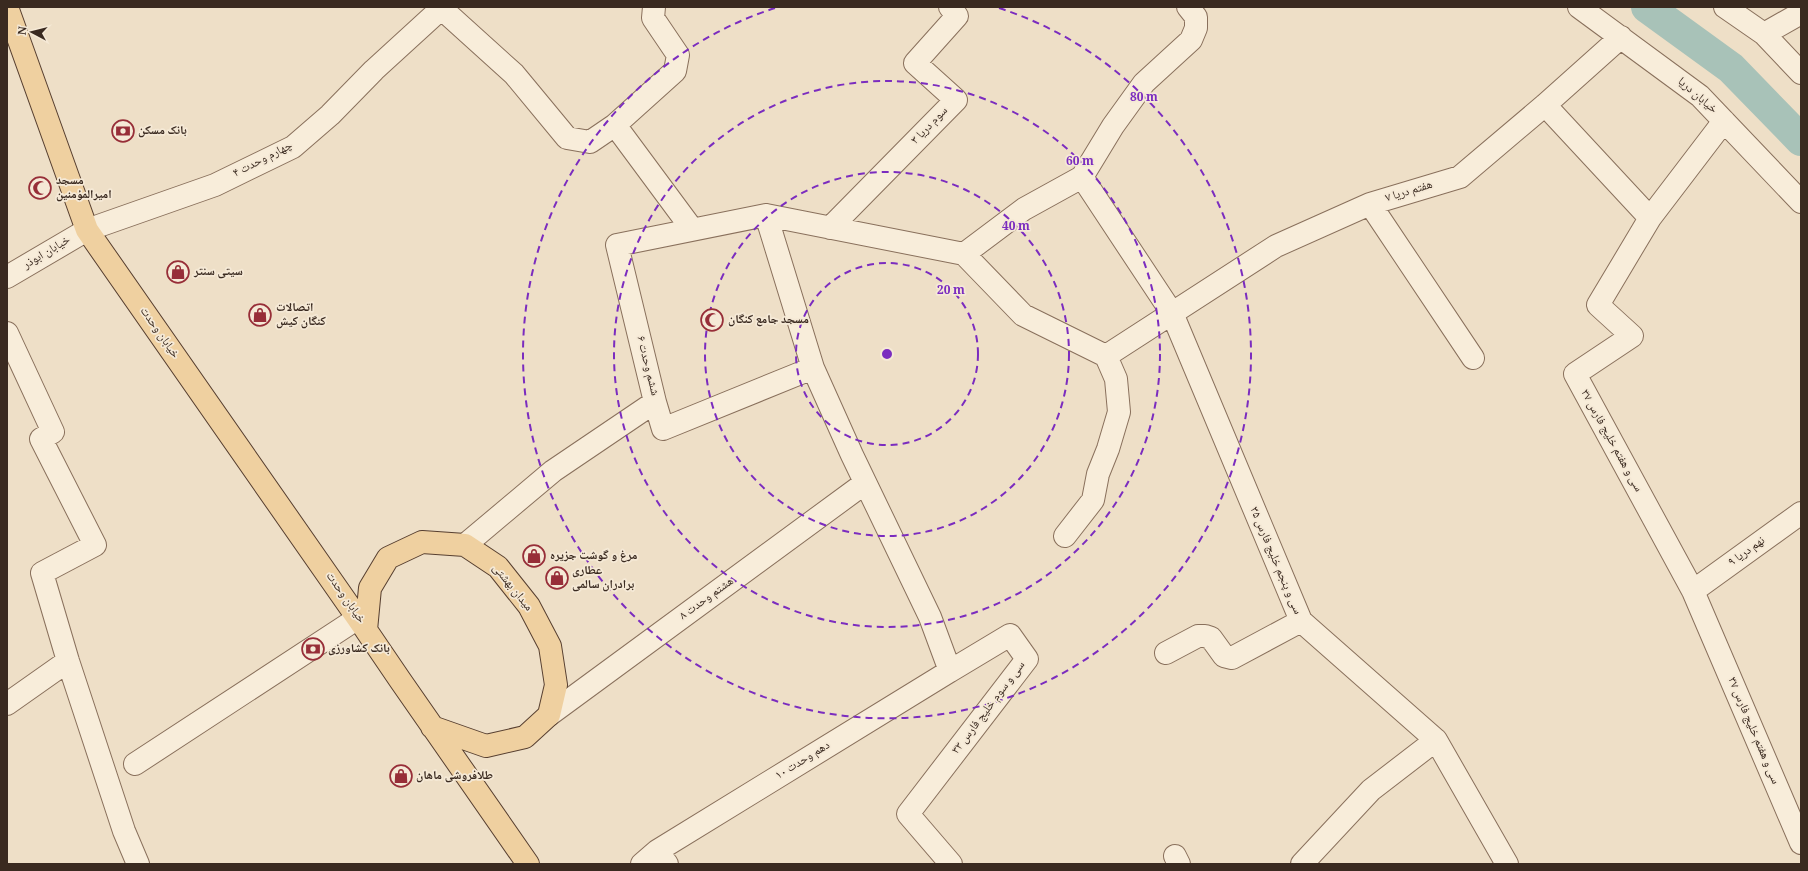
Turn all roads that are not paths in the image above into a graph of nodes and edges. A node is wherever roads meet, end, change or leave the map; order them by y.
1 (7, 7) edge
2 (654, 7) edge
3 (950, 7) edge
4 (1188, 7) edge
5 (1579, 7) edge
6 (1725, 7) edge
7 (442, 8) edge
8 (1801, 13) edge
9 (1764, 34) junction
10 (1621, 37) junction
11 (1801, 73) edge
12 (1545, 105) junction
13 (1724, 121) junction
14 (615, 125) junction
15 (1082, 177) junction
16 (1801, 202) edge
17 (1370, 204) junction
18 (766, 214) junction
19 (1650, 218) junction
20 (830, 228) junction
21 (692, 229) junction
22 (87, 230) junction
23 (964, 254) junction
24 (7, 277) edge
25 (1172, 313) junction
26 (7, 333) edge
27 (1106, 356) junction
28 (1473, 358) dead end
29 (812, 368) junction
30 (655, 402) junction
31 (865, 483) junction
32 (1801, 513) edge
33 (1065, 536) dead end
34 (464, 545) junction
35 (1693, 591) junction
36 (1301, 621) junction
37 (362, 624) junction
38 (1166, 653) dead end
39 (68, 661) junction
40 (950, 671) junction
41 (7, 704) edge
42 (549, 715) junction
43 (432, 727) junction
44 (1436, 740) junction
45 (135, 764) dead end
46 (1801, 843) edge
47 (656, 860) edge
48 (138, 864) edge
49 (528, 864) edge
50 (951, 864) edge
51 (1302, 864) edge
52 (1507, 864) edge

1 - 22 main road, خیابان وحدت
2 - 14 street
3 - 20 street, سوم دریا ۳
4 - 15 street
5 - 10 street, خیابان دریا
6 - 9 street
7 - 14 street
7 - 22 street, چهارم وحدت ۴
8 - 9 street
9 - 11 street
10 - 12 street, هفتم دریا ۷
10 - 13 street, خیابان دریا
12 - 17 street, هفتم دریا ۷
12 - 19 street
13 - 16 street, خیابان دریا
13 - 19 street
14 - 21 street
15 - 23 street
15 - 25 street, سی و پنجم خلیج فارس ۳۵
17 - 25 street, هفتم دریا ۷
17 - 28 street
18 - 20 street
18 - 21 street, ششم وحدت ۶
18 - 29 street
19 - 35 street, سی و هفتم خلیج فارس ۳۷
20 - 23 street
21 - 30 street, ششم وحدت ۶
22 - 24 street, خیابان ابوذر
22 - 37 main road, خیابان وحدت
23 - 27 street
25 - 27 street, هفتم دریا ۷
25 - 36 street, سی و پنجم خلیج فارس ۳۵
26 - 39 street
27 - 33 street
29 - 30 street
29 - 31 street
30 - 34 street, ششم وحدت ۶
31 - 40 street
31 - 42 street, هشتم وحدت ۸
32 - 35 street, نهم دریا ۹
34 - 37 main road, میدان بهشتی
34 - 42 main road, میدان بهشتی
35 - 46 street, سی و هفتم خلیج فارس ۳۷
36 - 38 street
36 - 44 street, سی و پنجم خلیج فارس ۳۵
37 - 43 main road
37 - 45 street
39 - 41 street
39 - 48 street
40 - 47 street, دهم وحدت ۱۰
40 - 50 street, سی و سوم خلیج فارس ۳۳
42 - 43 main road
43 - 49 main road
44 - 51 street
44 - 52 street, سی و پنجم خلیج فارس ۳۵

